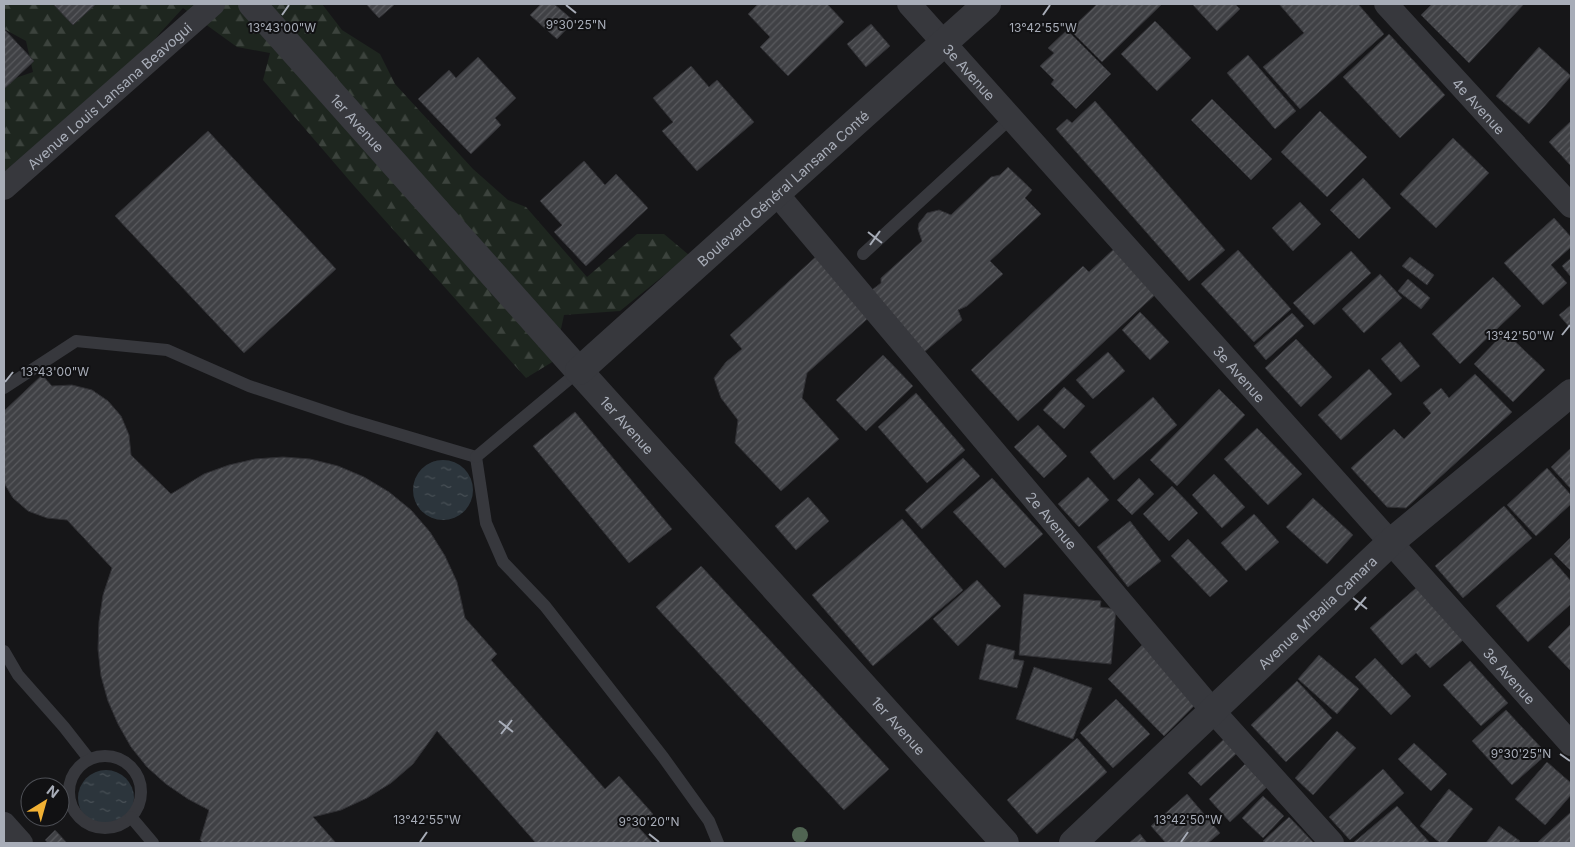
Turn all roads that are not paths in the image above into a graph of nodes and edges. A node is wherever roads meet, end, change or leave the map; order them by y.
1 (213, 4) edge
2 (252, 4) edge
3 (909, 4) edge
4 (986, 4) edge
5 (1386, 4) edge
6 (944, 41) junction
7 (1012, 117) junction
8 (4, 188) edge
9 (776, 193) junction
10 (1571, 206) edge
11 (863, 254) dead end
12 (579, 371) junction
13 (4, 388) edge
14 (1571, 393) edge
15 (476, 457) junction
16 (1391, 542) junction
17 (4, 651) edge
18 (1213, 711) junction
19 (1571, 744) edge
20 (89, 759) junction
21 (131, 817) junction
22 (4, 824) edge
23 (21, 843) edge
24 (153, 843) edge
25 (718, 843) edge
26 (1004, 843) edge
27 (1073, 843) edge
28 (1332, 843) edge

1 - 8 street, Avenue Louis Lansana Beavogui
2 - 12 street, 1er Avenue
3 - 6 street, 3e Avenue
4 - 6 street, Boulevard Général Lansana Conté
5 - 10 street, 4e Avenue
6 - 7 street, 3e Avenue
6 - 9 street, Boulevard Général Lansana Conté
7 - 11 lane
7 - 16 street, 3e Avenue
9 - 12 street, Boulevard Général Lansana Conté
9 - 18 street, 2e Avenue
12 - 15 lane
12 - 26 street, 1er Avenue
13 - 15 lane
14 - 16 street, Avenue M'Balia Camara
15 - 25 lane
16 - 18 street, Avenue M'Balia Camara
16 - 19 street, 3e Avenue
17 - 20 lane
18 - 27 street, Avenue M'Balia Camara
18 - 28 street, 2e Avenue
20 - 21 lane
20 - 21 lane
21 - 24 lane
22 - 23 street

